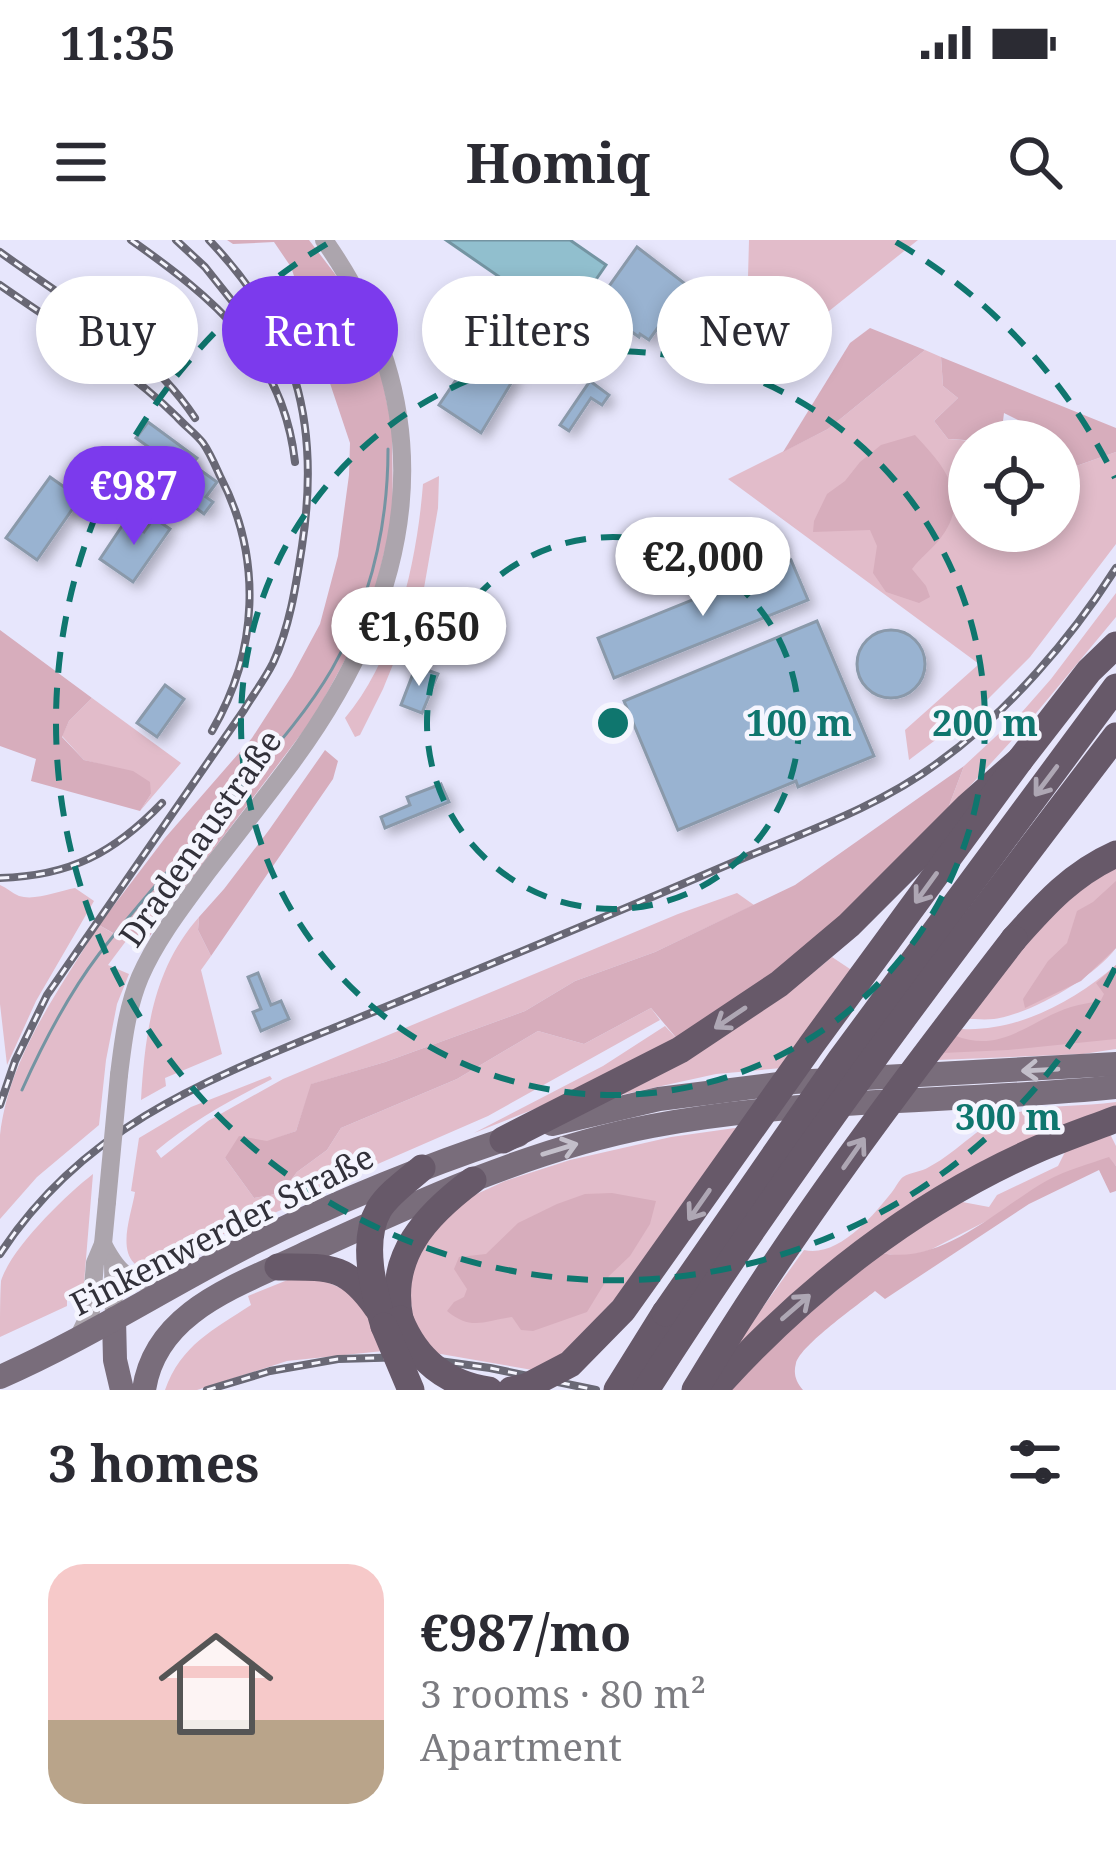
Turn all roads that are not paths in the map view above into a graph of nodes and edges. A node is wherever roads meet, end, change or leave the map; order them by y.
1 (324, 240) edge
2 (1116, 645) edge
3 (1116, 687) edge
4 (1116, 736) edge
5 (1116, 758) edge
6 (1020, 760) junction
7 (1116, 854) edge
8 (1116, 1064) edge
9 (1116, 1087) edge
10 (1116, 1119) edge
11 (503, 1140) junction
12 (422, 1168) junction
13 (473, 1180) junction
14 (374, 1223) junction
15 (104, 1244) junction
16 (113, 1263) junction
17 (278, 1267) junction
18 (187, 1278) junction
19 (114, 1319) junction
20 (388, 1319) junction
21 (74, 1342) junction
22 (115, 1360) junction
23 (0, 1378) edge
24 (122, 1390) edge
25 (143, 1390) edge
26 (411, 1390) edge
27 (489, 1390) edge
28 (511, 1390) edge
29 (617, 1390) edge
30 (646, 1390) edge
31 (668, 1390) edge
32 (695, 1390) edge
33 (714, 1390) edge

1 - 15 street, Dradenaustraße, bridge
2 - 6 highway
3 -> 29 highway, bridge
4 - 30 highway, bridge
5 - 31 highway
6 -> 11 highway, bridge
6 -> 28 highway, bridge
32 -> 7 highway, bridge
8 -> 11 main road, Finkenwerder Straße
13 -> 9 main road, Finkenwerder Straße
33 -> 10 highway
11 - 12 main road, Finkenwerder Straße
12 - 14 highway
12 - 18 main road, Finkenwerder Straße
13 - 14 main road, Finkenwerder Straße
13 - 20 highway
14 - 17 main road, Finkenwerder Straße
14 - 20 highway
15 - 16 street
15 - 21 street
16 - 18 street
16 - 19 street
17 - 20 highway
17 - 25 main road, Finkenwerder Straße
18 - 19 main road, Finkenwerder Straße
19 - 21 main road, Finkenwerder Straße
19 - 22 main road
20 - 26 highway, bridge
20 - 27 highway, bridge
21 - 22 main road
21 - 23 main road, Finkenwerder Straße
22 - 24 main road

